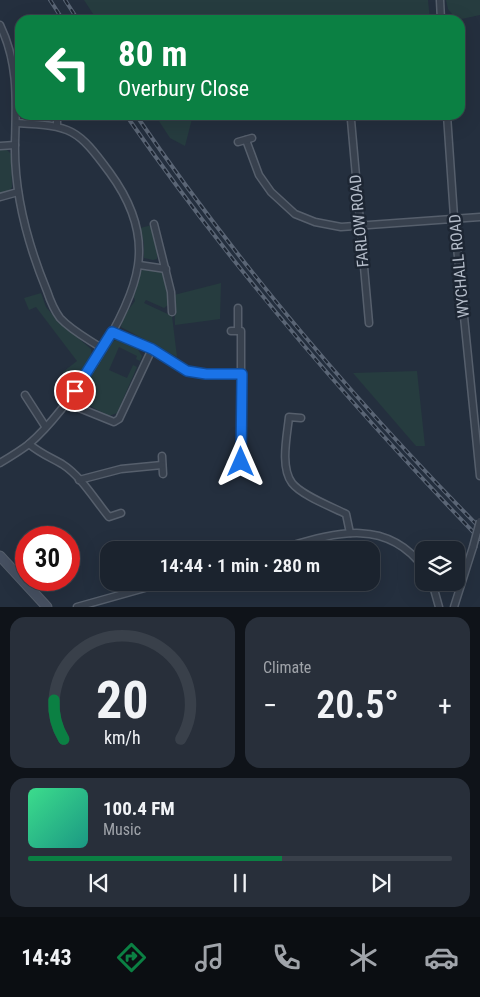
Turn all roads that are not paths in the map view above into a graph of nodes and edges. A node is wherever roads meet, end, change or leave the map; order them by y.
1 (440, 0) edge
2 (441, 15) edge
3 (0, 25) edge
4 (15, 60) edge
5 (56, 120) edge
6 (351, 120) dead end
7 (447, 120) edge
8 (17, 123) joint
9 (56, 125) junction
10 (238, 142) dead end
11 (15, 145) junction
12 (0, 146) edge
13 (18, 192) junction
14 (0, 197) edge
15 (454, 217) junction
16 (480, 217) edge
17 (154, 224) dead end
18 (359, 225) junction
19 (138, 265) junction
20 (166, 269) junction
21 (238, 308) dead end
22 (172, 312) dead end
23 (369, 323) dead end
24 (112, 332) junction
25 (103, 348) junction
26 (152, 349) junction
27 (242, 374) junction
28 (25, 395) dead end
29 (67, 403) junction
30 (301, 418) dead end
31 (45, 426) junction
32 (29, 444) junction
33 (162, 456) dead end
34 (231, 462) dead end
35 (0, 463) edge
36 (162, 465) junction
37 (163, 474) dead end
38 (480, 476) edge
39 (79, 480) junction
40 (121, 513) dead end
41 (480, 521) edge
42 (350, 532) junction
43 (306, 541) edge
44 (0, 556) edge
45 (415, 559) edge
46 (134, 591) edge
47 (435, 591) edge
48 (47, 607) edge
49 (77, 607) edge
50 (439, 607) edge
51 (454, 607) edge

1 - 2 street
3 - 4 street
5 - 9 street
6 - 18 street, FARLOW ROAD
7 - 15 street, WYCHALL ROAD
8 - 9 street
8 - 11 street
9 - 19 street
10 - 18 street
11 - 12 street
11 - 13 street
13 - 14 street
13 - 25 street
15 - 16 street
15 - 18 street
15 - 38 street, WYCHALL ROAD
17 - 20 street
18 - 23 street, FARLOW ROAD
19 - 20 street
19 - 24 street
20 - 22 street
21 - 27 street
24 - 25 street
24 - 26 street
25 - 29 street
26 - 27 street
26 - 29 street
27 - 34 street
28 - 31 street
29 - 31 street
30 - 42 street
31 - 32 street
32 - 35 street
32 - 39 street
33 - 36 street
36 - 37 street
36 - 39 street
39 - 40 street
41 - 51 street, bridge
42 - 43 street
42 - 45 street
44 - 48 main road
46 - 49 street
47 - 50 street

